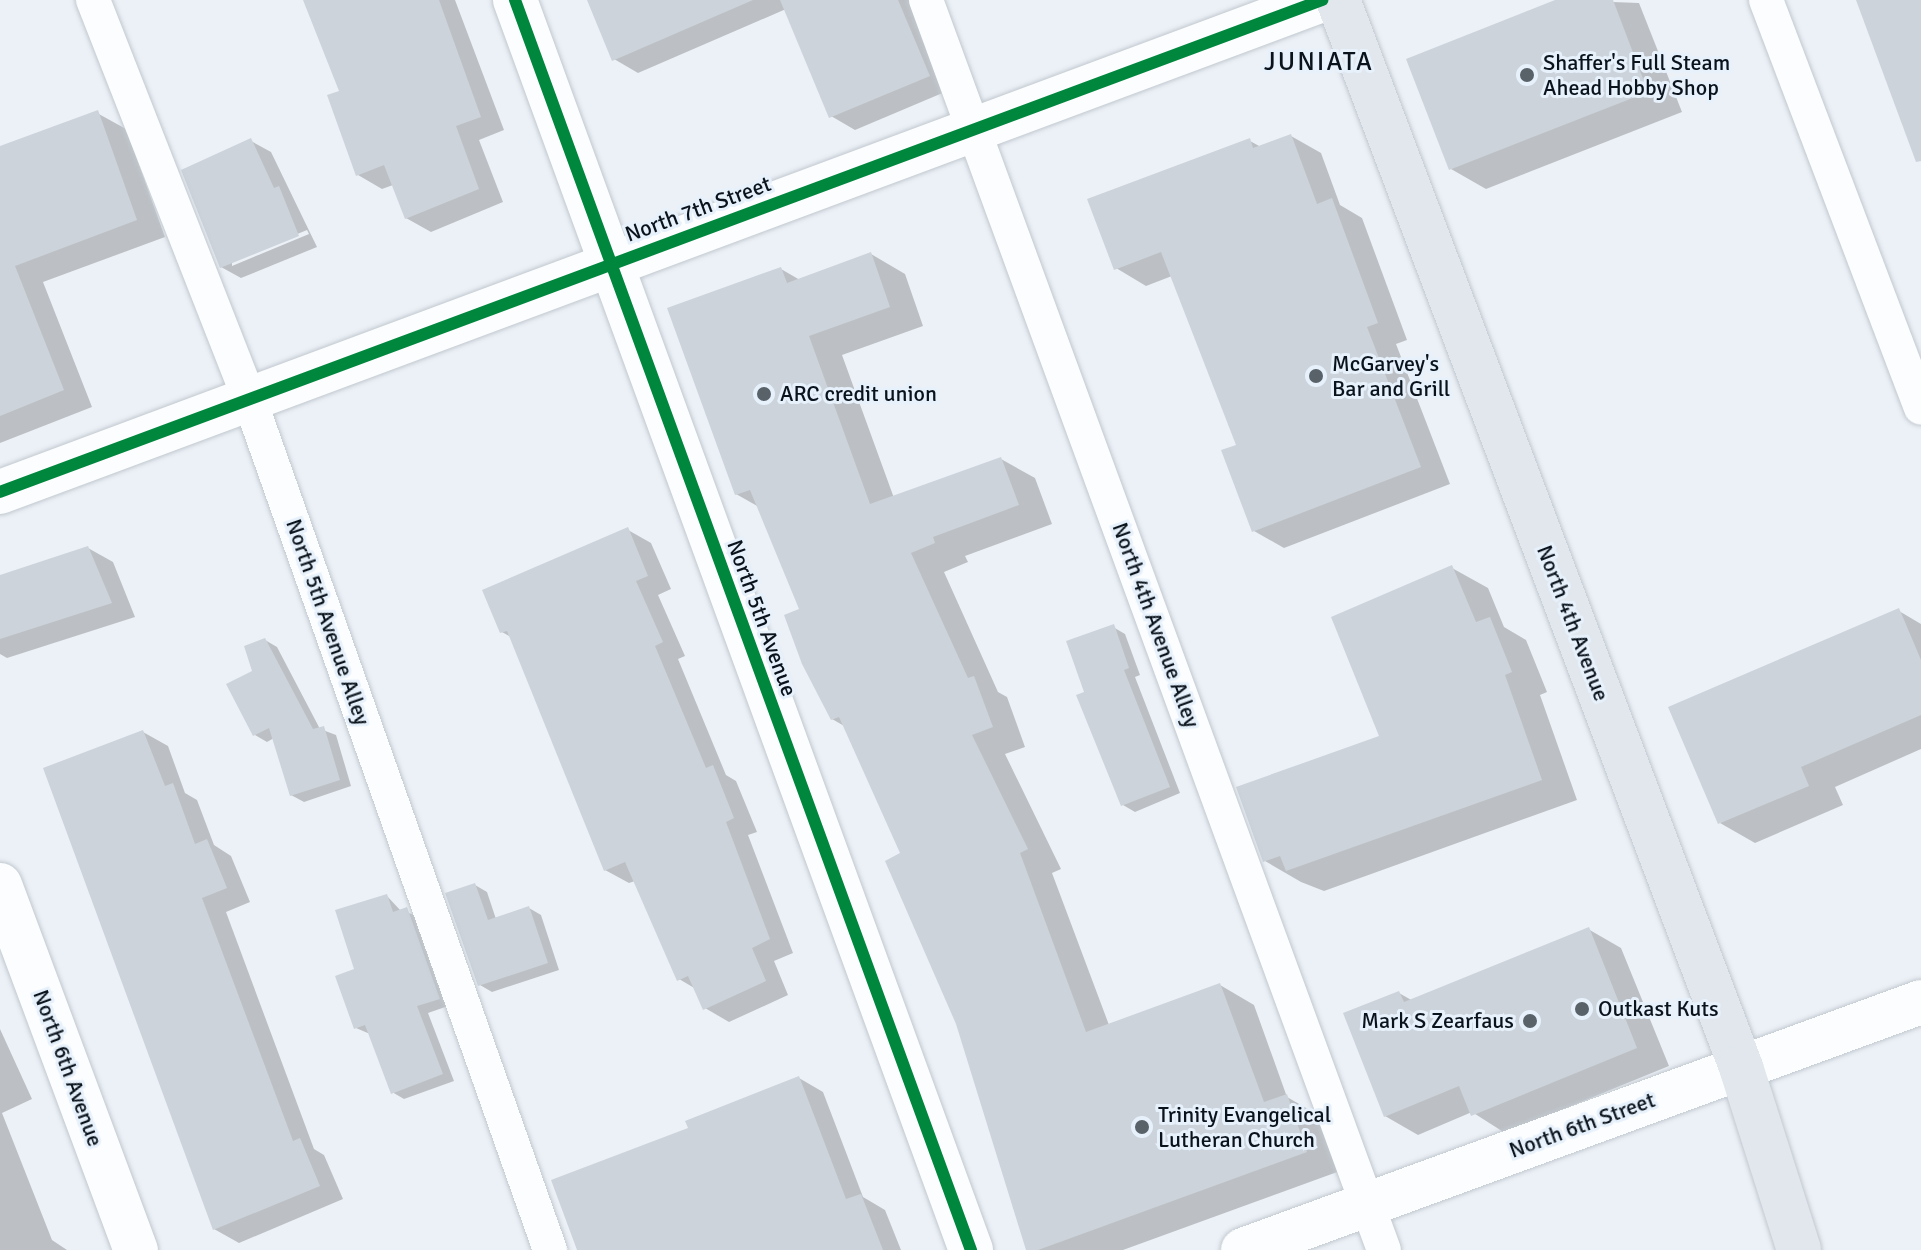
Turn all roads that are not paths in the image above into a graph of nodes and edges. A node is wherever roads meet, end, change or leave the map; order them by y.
1 (93, 0) edge
2 (515, 0) edge
3 (926, 0) edge
4 (1322, 0) edge
5 (1338, 0) edge
6 (1766, 0) edge
7 (973, 128) junction
8 (612, 262) junction
9 (249, 398) junction
10 (1921, 408) edge
11 (0, 492) edge
12 (0, 885) edge
13 (1921, 1002) edge
14 (1741, 1067) junction
15 (1369, 1203) junction
16 (136, 1250) edge
17 (550, 1250) edge
18 (971, 1250) edge
19 (1243, 1250) edge
20 (1384, 1250) edge
21 (1799, 1250) edge

1 - 9 lane, North 5th Avenue Alley
2 - 8 street, North 5th Avenue
3 - 7 lane, North 4th Avenue Alley
4 - 7 street, North 7th Street
5 - 14 main road, North 4th Avenue
6 - 10 lane
7 - 8 street, North 7th Street
7 - 15 lane, North 4th Avenue Alley
8 - 9 street, North 7th Street
8 - 18 street, North 5th Avenue
9 - 11 street, North 7th Street
9 - 17 lane, North 5th Avenue Alley
12 - 16 street, North 6th Avenue
13 - 14 street, North 6th Street
14 - 15 street, North 6th Street
14 - 21 main road, North 4th Avenue
15 - 19 street, North 6th Street
15 - 20 lane, North 4th Avenue Alley

